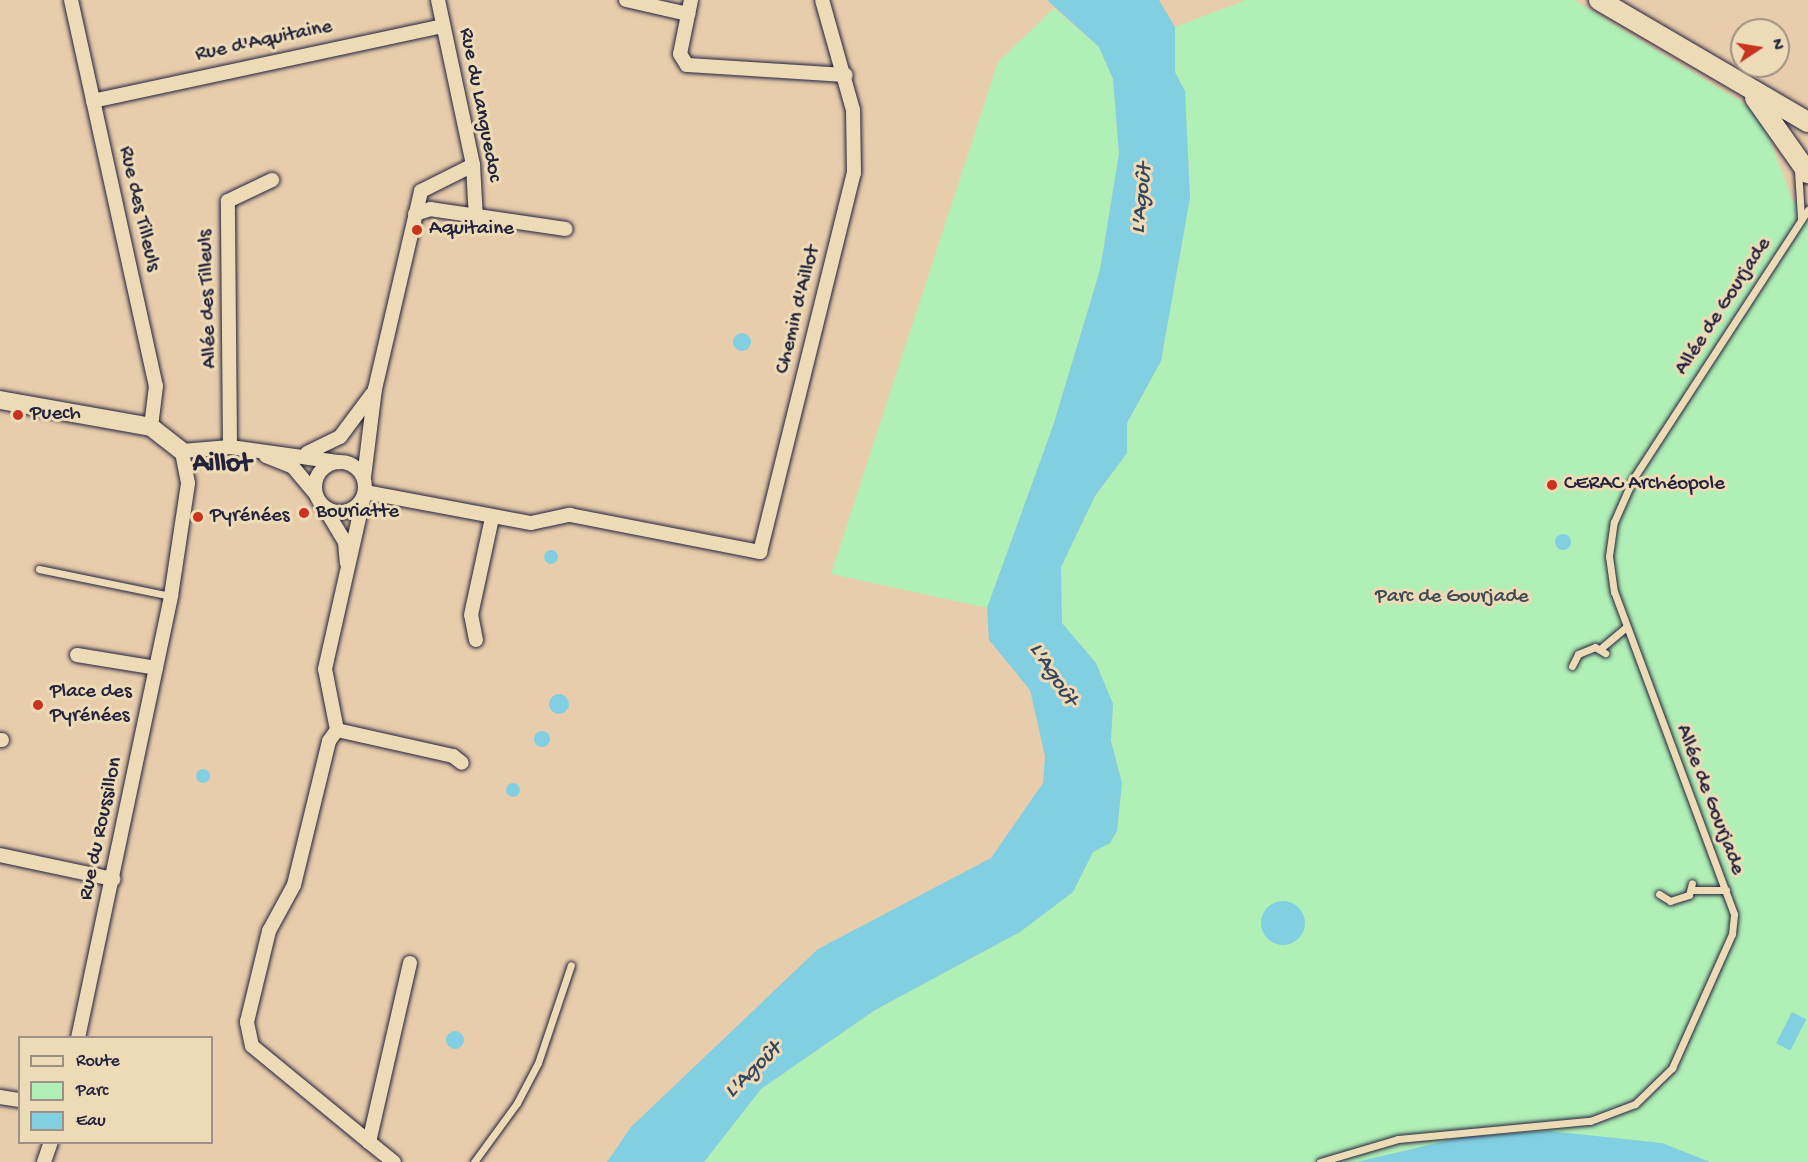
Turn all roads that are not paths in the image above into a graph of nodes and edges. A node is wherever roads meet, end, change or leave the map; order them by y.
1 (71, 0) edge
2 (438, 0) edge
3 (626, 0) edge
4 (822, 0) edge
5 (1599, 0) edge
6 (689, 7) edge
7 (443, 26) junction
8 (846, 75) junction
9 (1737, 81) junction
10 (93, 101) junction
11 (1808, 122) edge
12 (1808, 132) edge
13 (1798, 162) edge
14 (473, 165) junction
15 (272, 180) dead end
16 (1808, 210) edge
17 (415, 214) junction
18 (476, 218) junction
19 (1801, 218) junction
20 (566, 229) dead end
21 (375, 389) junction
22 (0, 400) edge
23 (151, 427) junction
24 (230, 447) junction
25 (182, 451) junction
26 (259, 452) junction
27 (325, 452) junction
28 (338, 462) junction
29 (318, 474) junction
30 (364, 477) junction
31 (365, 492) junction
32 (316, 494) junction
33 (324, 507) junction
34 (492, 518) junction
35 (39, 569) dead end
36 (347, 574) junction
37 (171, 596) junction
38 (1625, 628) junction
39 (476, 640) dead end
40 (77, 655) dead end
41 (1572, 666) dead end
42 (156, 668) junction
43 (338, 730) junction
44 (462, 763) dead end
45 (0, 855) edge
46 (113, 879) junction
47 (1726, 890) junction
48 (1659, 894) dead end
49 (411, 963) dead end
50 (571, 965) dead end
51 (78, 1036) edge
52 (0, 1097) edge
53 (18, 1100) edge
54 (369, 1142) junction
55 (51, 1144) edge
56 (44, 1162) edge
57 (394, 1162) edge
58 (474, 1162) edge
59 (1320, 1162) edge

1 - 10 street, Rue des Tilleuls
2 - 7 street, Rue du Languedoc
3 - 6 street
4 - 8 street, Chemin d'Aillot
5 - 9 main road
6 - 8 street
7 - 10 street, Rue d'Aquitaine
7 - 14 street, Rue du Languedoc
8 - 34 street, Chemin d'Aillot
9 - 11 main road
9 - 13 main road
10 - 23 street, Rue des Tilleuls
12 - 13 main road
13 - 19 lane
14 - 17 street
14 - 18 street, Rue du Languedoc
15 - 24 street, Allée des Tilleuls
16 - 19 lane, Allée de Gourjade
17 - 18 street
17 - 21 street
18 - 20 street
19 - 38 lane, Allée de Gourjade
21 - 27 street
21 - 30 street
22 - 23 street
23 - 25 street
24 - 25 street
24 - 26 street
25 - 37 street, Rue du Roussillon
26 - 27 street
26 - 32 street
27 - 28 street
27 - 29 street
28 - 29 street
28 - 30 street
29 - 32 street
30 - 31 street
31 - 33 street
31 - 34 street
31 - 36 street
32 - 33 street
33 - 36 street
34 - 39 street
35 - 37 lane
36 - 43 street
37 - 42 street, Rue du Roussillon
38 - 41 lane
38 - 47 lane, Allée de Gourjade
40 - 42 street
42 - 46 street, Rue du Roussillon
43 - 44 street
43 - 54 street
45 - 46 street
46 - 51 street, Rue du Roussillon
47 - 48 lane
47 - 59 lane, Allée de Gourjade
49 - 54 street
50 - 58 lane
52 - 53 street
54 - 57 street
55 - 56 street

